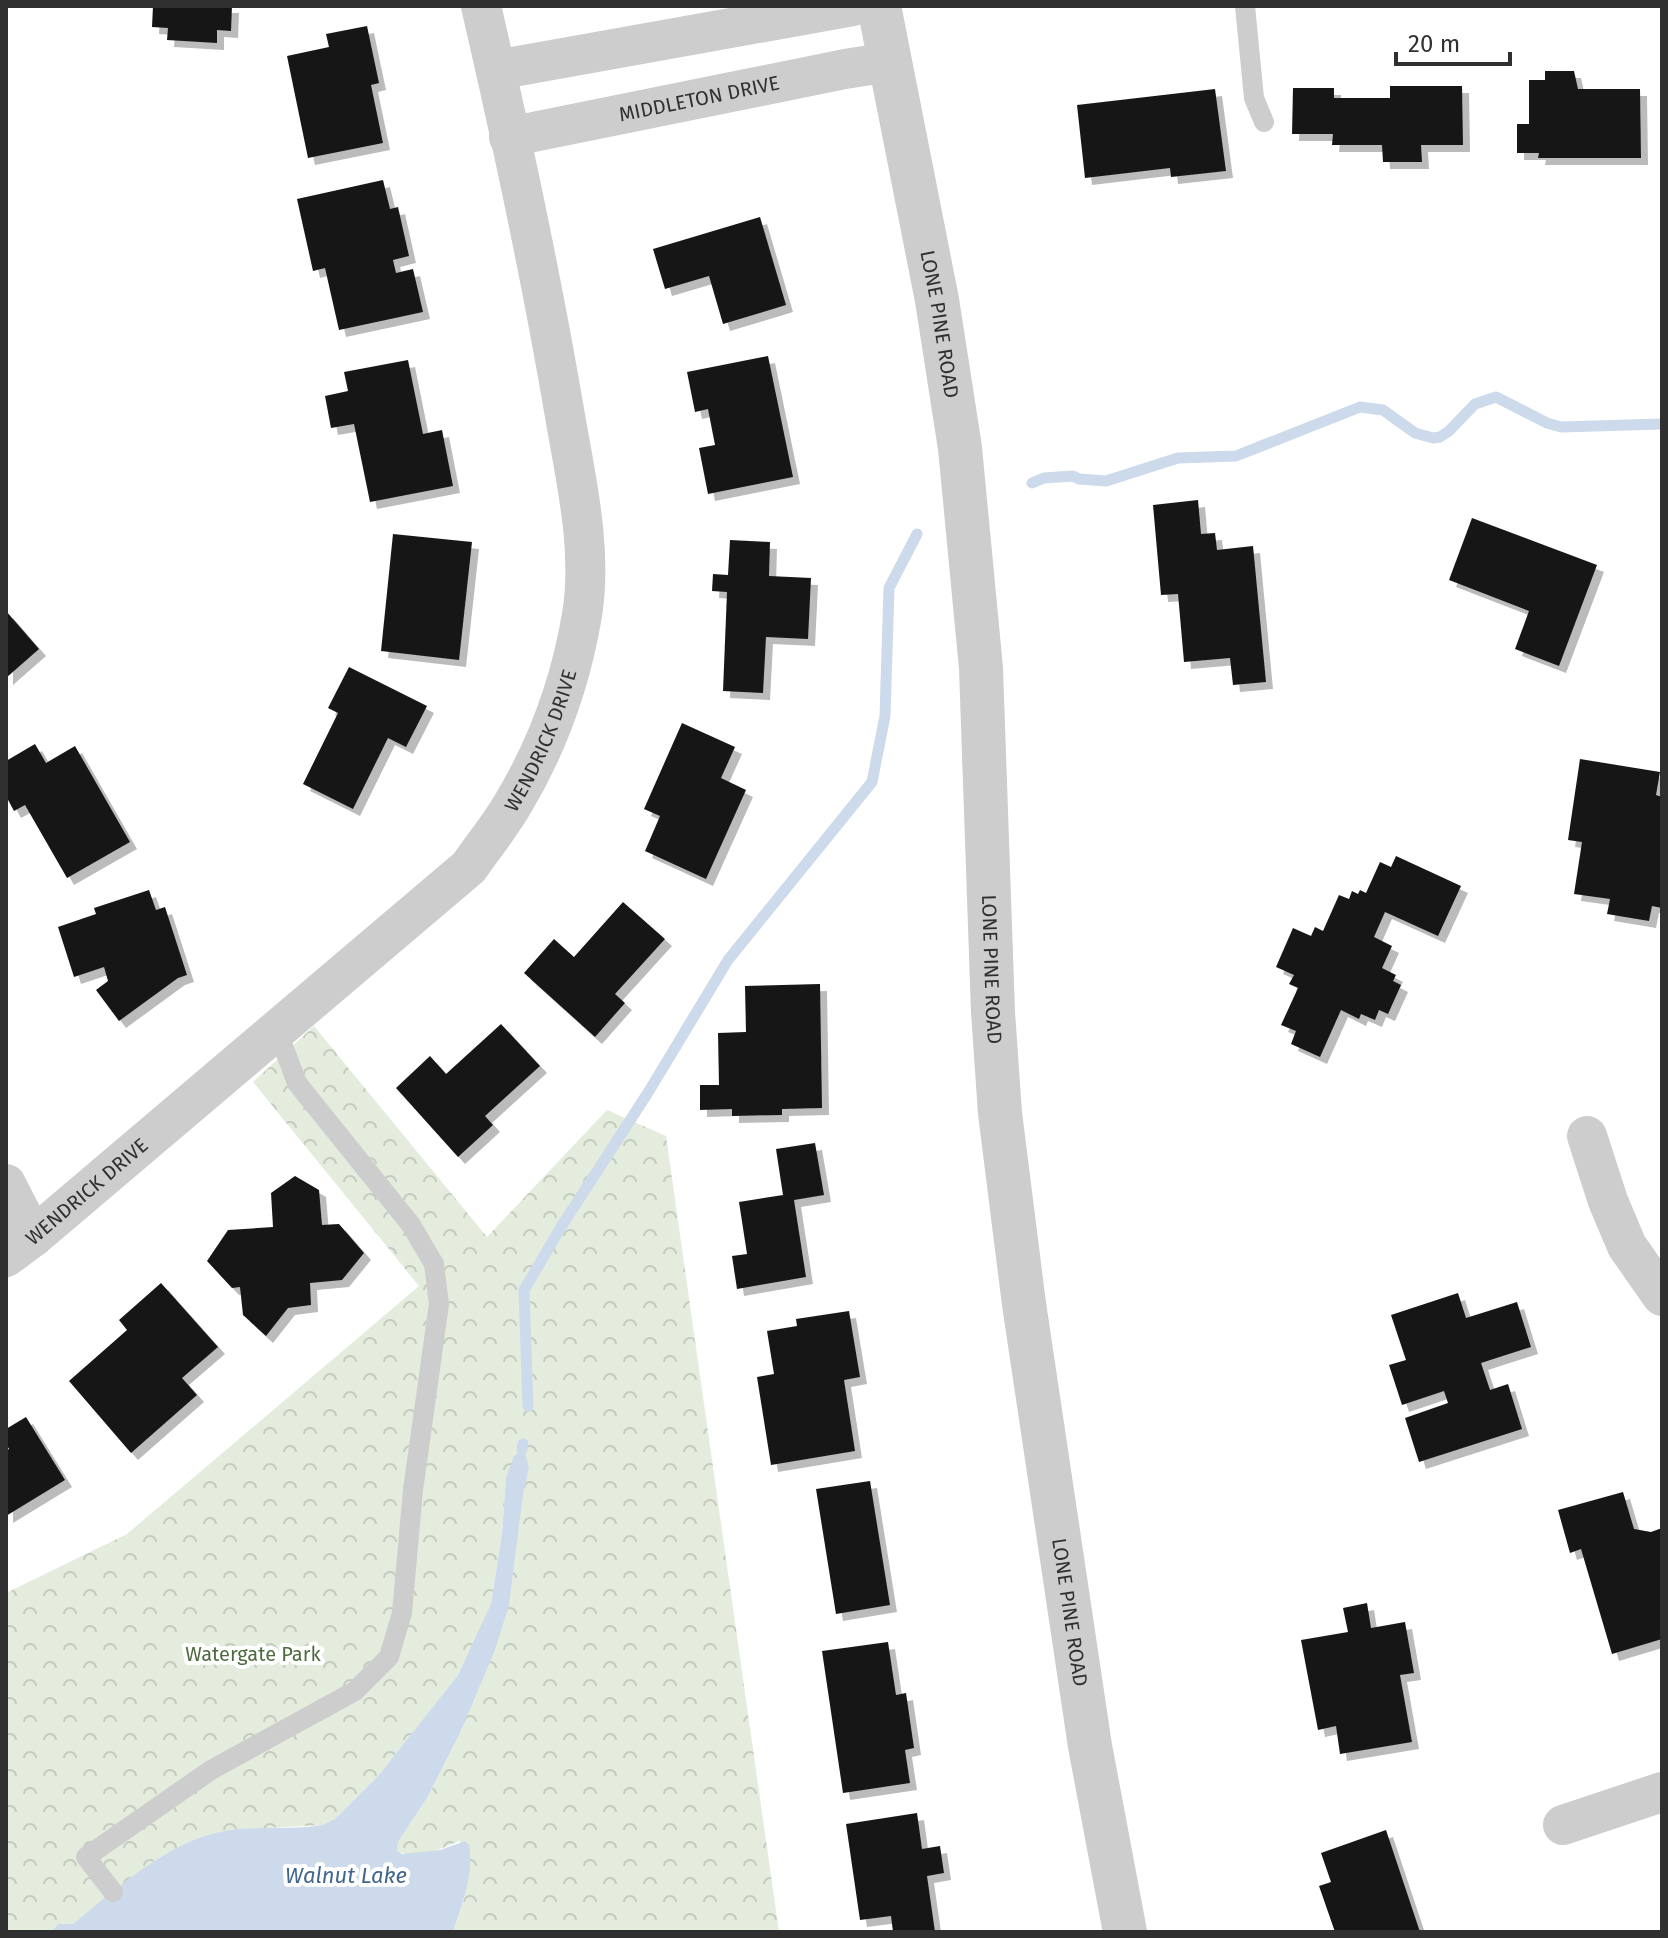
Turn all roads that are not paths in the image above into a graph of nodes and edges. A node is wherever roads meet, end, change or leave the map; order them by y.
1 (481, 6) edge
2 (853, 6) edge
3 (879, 6) edge
4 (1245, 6) edge
5 (890, 62) junction
6 (496, 70) junction
7 (1264, 122) dead end
8 (509, 137) junction
9 (277, 1030) junction
10 (1587, 1136) dead end
11 (6, 1184) edge
12 (19, 1247) edge
13 (1662, 1296) edge
14 (1662, 1792) edge
15 (1563, 1825) dead end
16 (113, 1892) dead end
17 (1125, 1932) edge

1 - 6 street, WENDRICK DRIVE
2 - 6 street
3 - 5 street, LONE PINE ROAD
4 - 7 lane
5 - 8 street, MIDDLETON DRIVE
5 - 17 street, LONE PINE ROAD
6 - 8 street, WENDRICK DRIVE
8 - 9 street, WENDRICK DRIVE
9 - 12 street, WENDRICK DRIVE
9 - 16 lane
10 - 13 street
11 - 12 street
14 - 15 street

